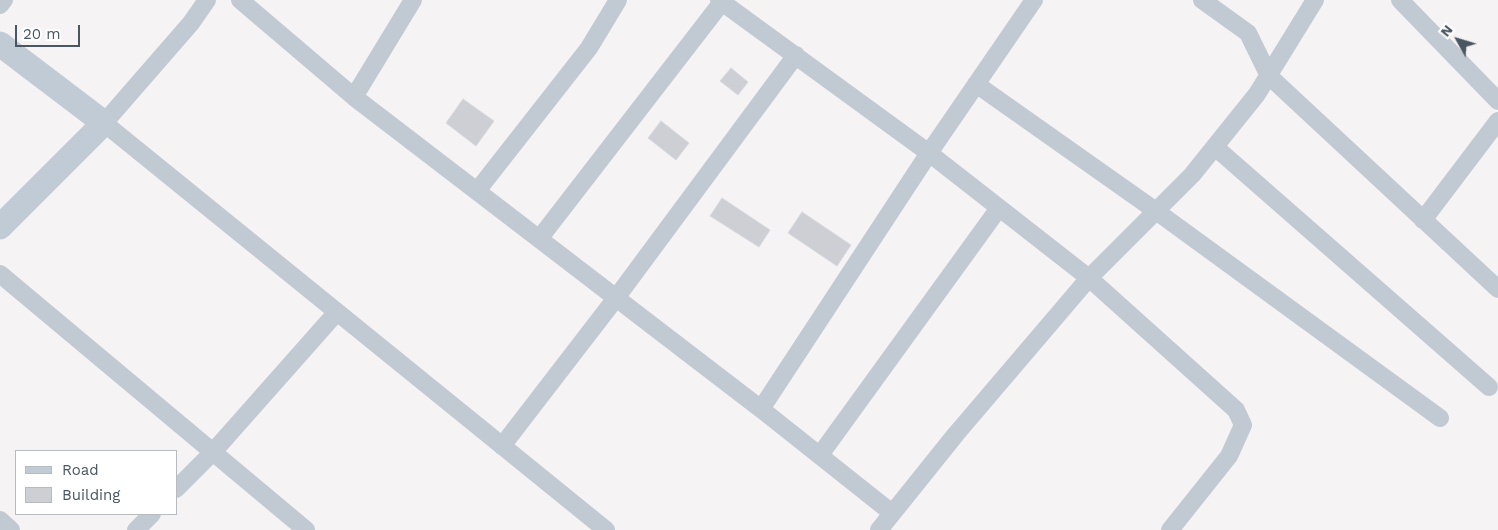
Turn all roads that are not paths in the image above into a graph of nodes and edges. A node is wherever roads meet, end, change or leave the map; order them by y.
1 (4, 0) edge
2 (207, 0) edge
3 (240, 0) edge
4 (413, 0) edge
5 (618, 0) edge
6 (1034, 0) edge
7 (1202, 0) edge
8 (1315, 0) edge
9 (1400, 0) edge
10 (721, 1) edge
11 (0, 5) edge
12 (0, 44) edge
13 (796, 55) junction
14 (1269, 76) junction
15 (976, 84) junction
16 (354, 97) junction
17 (1498, 101) edge
18 (1498, 122) edge
19 (104, 124) junction
20 (1215, 147) junction
21 (929, 153) junction
22 (477, 191) junction
23 (999, 208) junction
24 (1156, 211) junction
25 (1423, 220) junction
26 (0, 227) edge
27 (539, 239) junction
28 (0, 274) edge
29 (1089, 278) junction
30 (1498, 289) edge
31 (616, 298) junction
32 (337, 312) junction
33 (1489, 387) dead end
34 (761, 409) junction
35 (1440, 418) dead end
36 (502, 446) junction
37 (213, 452) junction
38 (820, 455) junction
39 (178, 487) edge
40 (892, 513) junction
41 (151, 515) edge
42 (0, 520) edge
43 (11, 530) edge
44 (136, 530) edge
45 (306, 530) edge
46 (606, 530) edge
47 (879, 530) edge
48 (1170, 530) edge

1 - 11 street
2 - 19 street
3 - 16 street
4 - 16 street
5 - 22 street
6 - 15 street
7 - 14 street
8 - 14 street
9 - 17 street
10 - 13 street
10 - 27 street
12 - 19 main road
13 - 21 street
13 - 31 street
14 - 20 street
14 - 25 street
15 - 21 street
15 - 24 street
16 - 22 street
18 - 25 street
19 - 26 main road
19 - 32 street
20 - 24 street
20 - 33 street
21 - 23 street
21 - 34 street
22 - 27 street
23 - 29 street
23 - 38 street
24 - 29 street
24 - 35 street
25 - 30 street
27 - 31 street
28 - 37 street
29 - 40 street
29 - 48 street
31 - 34 street
31 - 36 street
32 - 36 street
32 - 37 street
34 - 38 street
36 - 46 street
37 - 39 street
37 - 45 street
38 - 40 street
40 - 47 street
41 - 44 street
42 - 43 street

